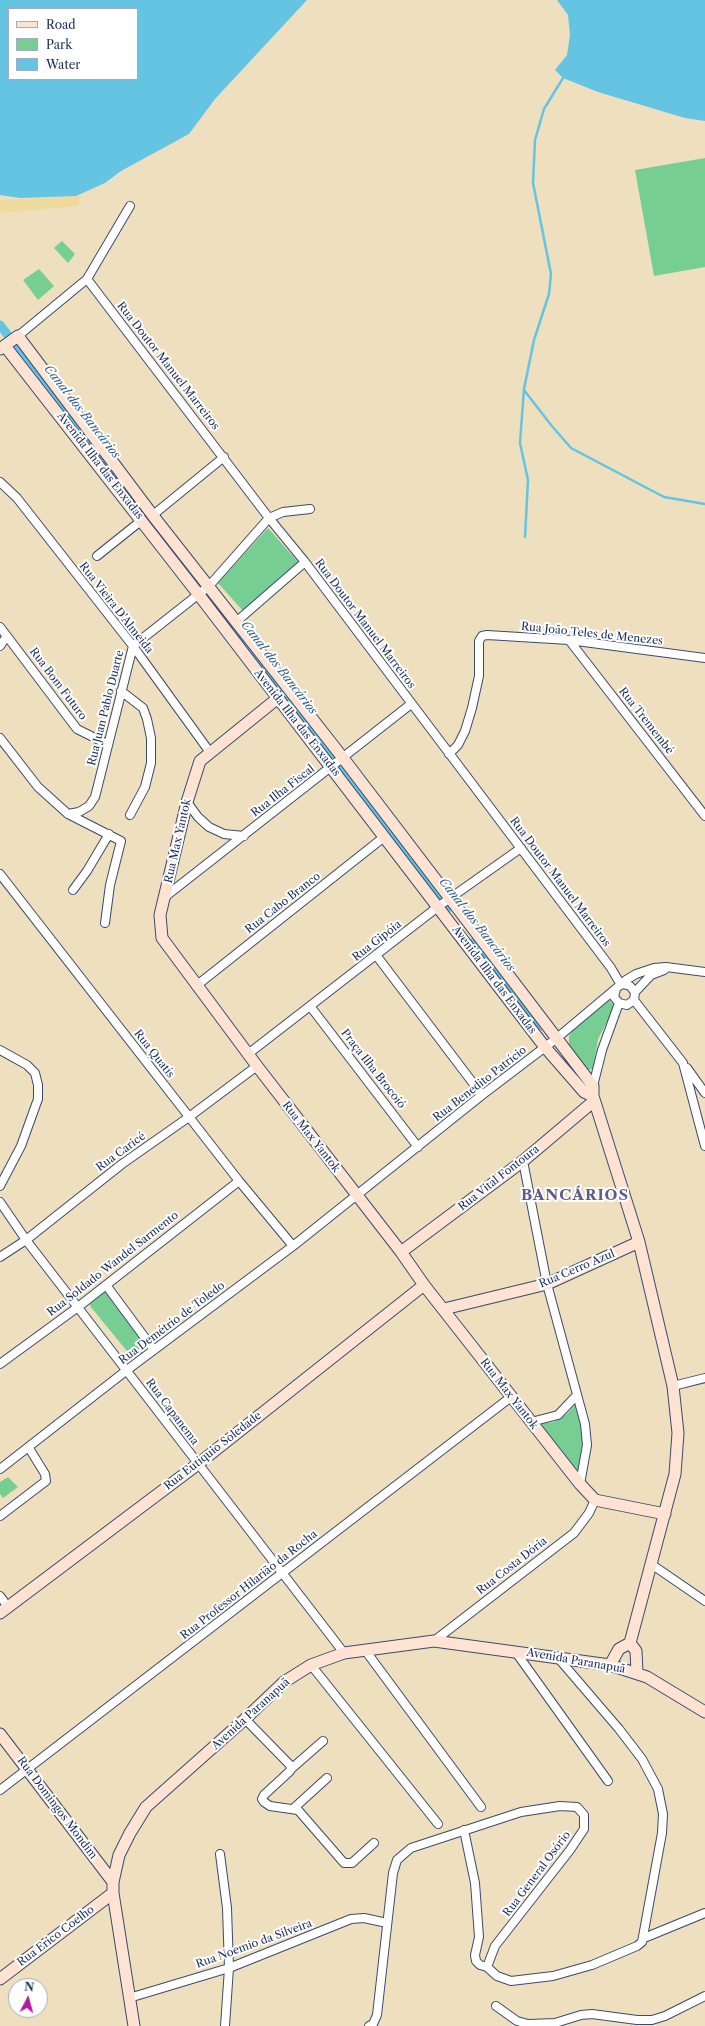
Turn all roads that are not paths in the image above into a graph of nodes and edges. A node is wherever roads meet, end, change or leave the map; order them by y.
1 (130, 206) dead end
2 (87, 279) junction
3 (17, 337) junction
4 (4, 346) edge
5 (224, 456) junction
6 (0, 482) edge
7 (310, 509) dead end
8 (153, 515) junction
9 (269, 518) junction
10 (142, 520) junction
11 (97, 556) dead end
12 (305, 562) junction
13 (204, 590) junction
14 (236, 622) junction
15 (0, 627) edge
16 (8, 636) junction
17 (569, 640) junction
18 (0, 646) edge
19 (133, 646) junction
20 (705, 658) edge
21 (121, 692) junction
22 (278, 698) junction
23 (411, 704) junction
24 (0, 738) edge
25 (107, 744) junction
26 (209, 751) junction
27 (449, 754) junction
28 (337, 763) junction
29 (187, 802) junction
30 (68, 814) junction
31 (130, 815) dead end
32 (705, 816) edge
33 (109, 834) junction
34 (244, 836) junction
35 (384, 837) junction
36 (521, 848) junction
37 (0, 874) edge
38 (73, 890) dead end
39 (166, 896) junction
40 (450, 898) junction
41 (438, 906) junction
42 (105, 923) dead end
43 (376, 955) junction
44 (675, 968) junction
45 (705, 972) edge
46 (196, 986) junction
47 (620, 986) junction
48 (634, 996) junction
49 (619, 1003) junction
50 (310, 1006) junction
51 (557, 1038) junction
52 (544, 1046) junction
53 (0, 1050) edge
54 (248, 1054) junction
55 (683, 1063) junction
56 (257, 1066) junction
57 (705, 1093) edge
58 (482, 1094) junction
59 (591, 1094) junction
60 (189, 1117) junction
61 (705, 1144) edge
62 (418, 1147) junction
63 (523, 1161) junction
64 (239, 1181) junction
65 (0, 1185) edge
66 (356, 1195) junction
67 (0, 1202) edge
68 (26, 1240) junction
69 (639, 1242) junction
70 (293, 1246) junction
71 (402, 1252) junction
72 (0, 1257) edge
73 (106, 1284) junction
74 (548, 1284) junction
75 (424, 1285) junction
76 (78, 1307) junction
77 (444, 1309) junction
78 (154, 1350) junction
79 (0, 1364) edge
80 (127, 1370) junction
81 (705, 1378) edge
82 (673, 1386) junction
83 (577, 1395) junction
84 (511, 1397) junction
85 (531, 1422) junction
86 (29, 1448) junction
87 (198, 1464) junction
88 (0, 1469) edge
89 (580, 1484) junction
90 (595, 1500) junction
91 (664, 1514) junction
92 (0, 1516) edge
93 (651, 1564) junction
94 (283, 1573) junction
95 (0, 1596) edge
96 (705, 1601) edge
97 (4, 1610) edge
98 (434, 1641) junction
99 (630, 1643) junction
100 (365, 1650) junction
101 (515, 1651) junction
102 (344, 1653) junction
103 (559, 1659) junction
104 (311, 1665) junction
105 (610, 1665) junction
106 (637, 1672) junction
107 (705, 1712) edge
108 (245, 1719) junction
109 (0, 1734) edge
110 (323, 1741) dead end
111 (291, 1768) junction
112 (28, 1769) junction
113 (327, 1778) dead end
114 (608, 1781) dead end
115 (0, 1790) edge
116 (481, 1807) dead end
117 (294, 1808) junction
118 (438, 1824) dead end
119 (464, 1830) junction
120 (374, 1843) dead end
121 (220, 1854) dead end
122 (113, 1887) junction
123 (103, 1900) junction
124 (114, 1904) junction
125 (705, 1913) edge
126 (387, 1923) junction
127 (644, 1938) junction
128 (487, 1967) junction
129 (229, 1968) junction
130 (0, 1979) edge
131 (705, 1996) edge
132 (129, 1998) junction
133 (496, 2006) dead end
134 (134, 2026) edge
135 (225, 2026) edge
136 (370, 2026) edge

1 - 2 street
2 - 3 street
2 - 5 street, Rua Doutor Manuel Marreiros
3 - 4 street
3 - 8 street, Avenida Ilha das Enxadas
4 - 10 street, Avenida Ilha das Enxadas
5 - 8 street
5 - 9 street, Rua Doutor Manuel Marreiros
6 - 19 street, Rua Vieira D'Almeida
7 - 9 street, Rua Juan Pablo Duarte
8 - 13 street, Avenida Ilha das Enxadas
9 - 12 street, Rua Doutor Manuel Marreiros
9 - 13 street, Rua Juan Pablo Duarte
10 - 11 street
10 - 13 street, Avenida Ilha das Enxadas
12 - 14 street
12 - 23 street, Rua Doutor Manuel Marreiros
13 - 14 street, Avenida Ilha das Enxadas
13 - 19 street, Rua Juan Pablo Duarte
13 - 22 street, Avenida Ilha das Enxadas
14 - 28 street, Avenida Ilha das Enxadas
15 - 16 street, Rua Bom Futuro
16 - 18 street
16 - 25 street, Rua Bom Futuro
17 - 20 street, Rua João Teles de Menezes
17 - 27 street, Rua João Teles de Menezes
17 - 32 street, Rua Tremembé
19 - 21 street, Rua Juan Pablo Duarte
19 - 26 street, Rua Vieira D'Almeida
21 - 25 street, Rua Juan Pablo Duarte
21 - 31 street
22 - 26 street, Rua Max Yantok
22 - 28 street, Avenida Ilha das Enxadas
23 - 27 street, Rua Doutor Manuel Marreiros
23 - 28 street, Rua Ilha Fiscal
24 - 30 street
25 - 30 street, Rua Juan Pablo Duarte
26 - 29 street, Rua Max Yantok
27 - 36 street, Rua Doutor Manuel Marreiros
28 - 34 street, Rua Ilha Fiscal
28 - 35 street, Avenida Ilha das Enxadas
28 - 40 street, Avenida Ilha das Enxadas
29 - 34 street
29 - 39 street, Rua Max Yantok
30 - 33 street
33 - 38 street
33 - 42 street
34 - 39 street, Rua Ilha Fiscal
35 - 41 street, Avenida Ilha das Enxadas
35 - 46 street, Rua Cabo Branco
36 - 40 street, Rua Gipóia
36 - 47 street, Rua Doutor Manuel Marreiros
37 - 60 street, Rua Quatís
39 - 46 street, Rua Max Yantok
40 - 41 street, Rua Gipóia
40 - 51 street, Avenida Ilha das Enxadas
41 - 43 street, Rua Gipóia
41 - 52 street, Avenida Ilha das Enxadas
43 - 50 street, Rua Gipóia
43 - 58 street
44 - 45 street
44 - 47 street, Rua Benedito Patrício
44 - 48 street
46 - 54 street, Rua Max Yantok
47 - 48 street
47 - 49 street
47 - 51 street, Rua Benedito Patrício
48 - 49 street
48 - 55 street
49 - 59 street
50 - 54 street, Rua Gipóia
50 - 62 street, Praça Ilha Brocoió
51 - 52 street, Rua Benedito Patrício
51 - 59 street, Avenida Ilha das Enxadas
52 - 58 street, Rua Benedito Patrício
52 - 59 street, Avenida Ilha das Enxadas
53 - 65 street
54 - 56 street, Rua Max Yantok
55 - 57 street
55 - 61 street
56 - 60 street, Rua Caricé
56 - 66 street, Rua Max Yantok
58 - 62 street, Rua Benedito Patrício
59 - 63 street, Rua Vital Fontoura
59 - 69 street
60 - 64 street, Rua Quatís
60 - 68 street, Rua Caricé
62 - 66 street, Rua Benedito Patrício
63 - 71 street, Rua Vital Fontoura
63 - 74 street
64 - 70 street, Rua Quatís
64 - 73 street, Rua Soldado Wandel Sarmento
66 - 70 street, Rua Demétrio de Toledo
66 - 71 street, Rua Max Yantok
67 - 68 street, Rua Capanema
68 - 72 street, Rua Caricé
68 - 76 street, Rua Capanema
69 - 74 street, Rua Cerro Azul
69 - 82 street
70 - 78 street, Rua Demétrio de Toledo
71 - 75 street, Rua Max Yantok
73 - 76 street, Rua Soldado Wandel Sarmento
73 - 78 street
74 - 77 street, Rua Cerro Azul
74 - 83 street
75 - 77 street, Rua Max Yantok
75 - 87 street, Rua Eutíquio Soledade
76 - 79 street, Rua Soldado Wandel Sarmento
76 - 80 street, Rua Capanema
77 - 84 street, Rua Max Yantok
78 - 80 street, Rua Demétrio de Toledo
80 - 86 street, Rua Demétrio de Toledo
80 - 87 street, Rua Capanema
81 - 82 street
82 - 91 street
83 - 85 street
83 - 89 street
84 - 85 street, Rua Max Yantok
84 - 94 street, Rua Professor Hilarião da Rocha
85 - 89 street, Rua Max Yantok
86 - 88 street, Rua Demétrio de Toledo
86 - 92 street
87 - 94 street, Rua Capanema
87 - 97 street, Rua Eutíquio Soledade
89 - 90 street, Rua Max Yantok
90 - 91 street
90 - 98 street, Rua Costa Dória
91 - 93 street
93 - 96 street
93 - 99 street
94 - 102 street, Rua Capanema
94 - 112 street, Rua Professor Hilarião da Rocha
95 - 97 street
98 - 100 street, Avenida Paranapuã
98 - 101 street, Avenida Paranapuã
99 - 105 street
99 - 106 street
100 - 102 street, Avenida Paranapuã
100 - 116 street
101 - 103 street, Avenida Paranapuã
101 - 114 street
102 - 104 street, Avenida Paranapuã
103 - 105 street, Avenida Paranapuã
103 - 127 street
104 - 108 street, Avenida Paranapuã
104 - 118 street
105 - 106 street, Avenida Paranapuã
106 - 107 street, Avenida Paranapuã
108 - 111 street
108 - 122 street, Avenida Paranapuã
109 - 112 street, Rua Domingos Mondim
110 - 111 street
111 - 117 street
112 - 115 street, Rua Professor Hilarião da Rocha
112 - 122 street, Rua Domingos Mondim
113 - 117 street
117 - 120 street
119 - 126 street, Rua General Osório
119 - 128 street
119 - 128 street, Rua General Osório
121 - 129 street
122 - 123 street, Rua Erico Coelho
122 - 124 street, Avenida Paranapuã
123 - 124 street
123 - 130 street, Rua Erico Coelho
124 - 132 street, Avenida Paranapuã
125 - 127 street
126 - 129 street, Rua Noemio da Silveira
126 - 136 street
127 - 128 street
129 - 132 street, Rua Noemio da Silveira
129 - 135 street
131 - 133 street
132 - 134 street, Avenida Paranapuã

